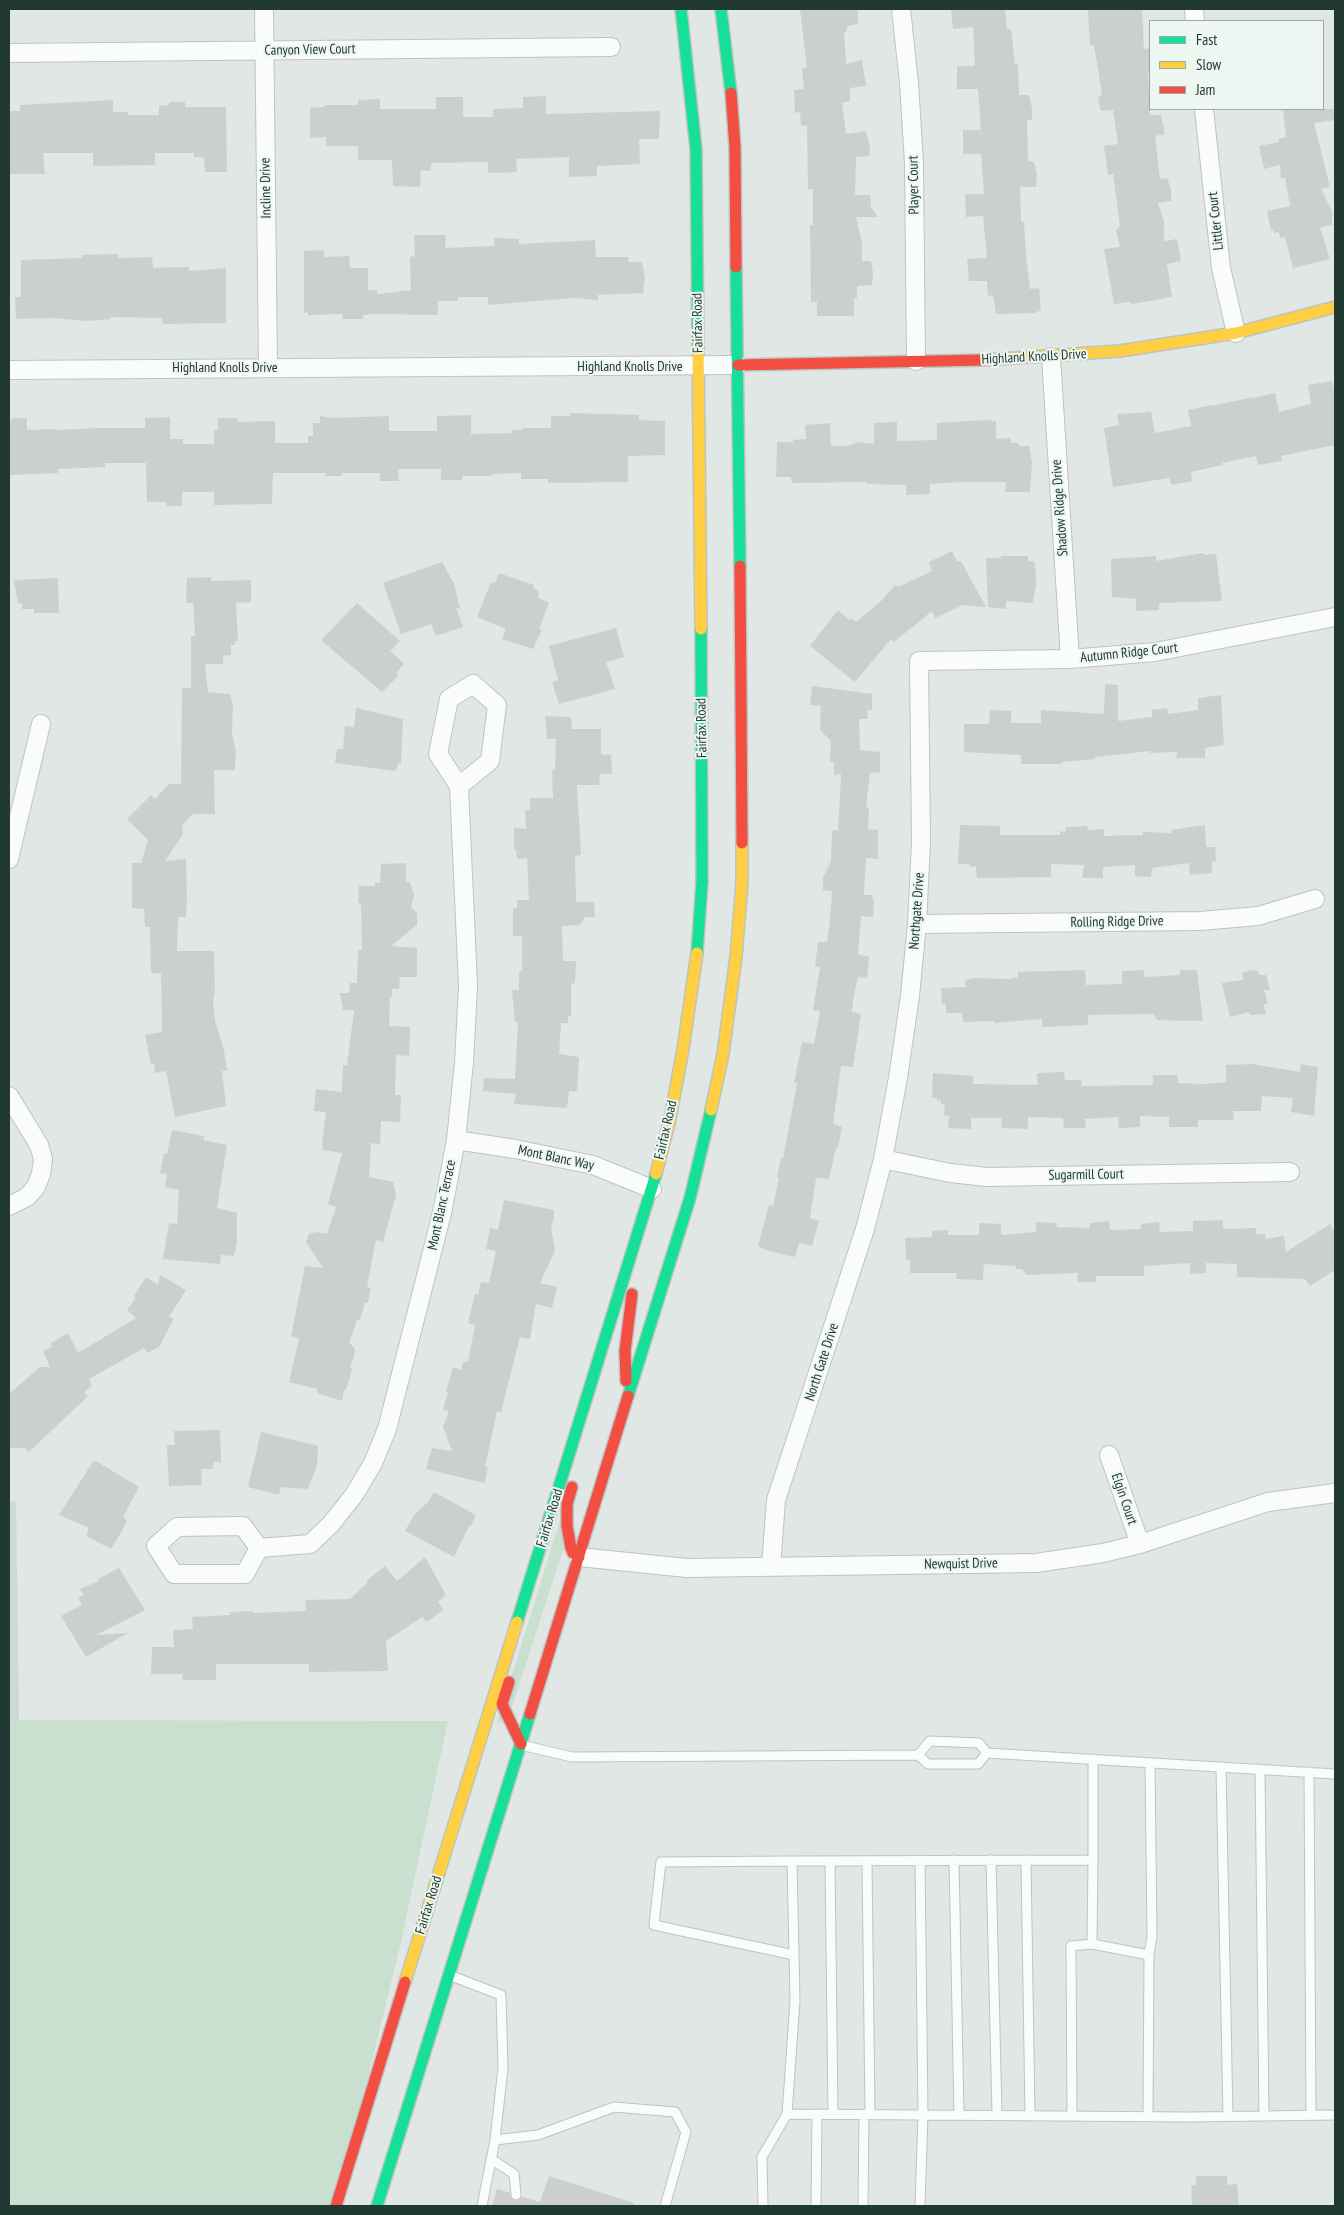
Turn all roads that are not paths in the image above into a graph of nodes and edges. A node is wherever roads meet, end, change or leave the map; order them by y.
1 (264, 9) edge
2 (682, 9) edge
3 (722, 9) edge
4 (901, 9) edge
5 (611, 46) dead end
6 (264, 50) junction
7 (9, 53) edge
8 (1204, 110) edge
9 (1335, 308) edge
10 (1236, 332) junction
11 (1051, 357) junction
12 (916, 361) junction
13 (738, 365) junction
14 (699, 366) junction
15 (268, 368) junction
16 (9, 370) edge
17 (1335, 617) edge
18 (1070, 659) junction
19 (919, 661) joint
20 (41, 724) dead end
21 (460, 786) junction
22 (9, 859) edge
23 (1315, 899) dead end
24 (917, 924) junction
25 (9, 1096) edge
26 (456, 1140) junction
27 (883, 1158) junction
28 (1290, 1172) dead end
29 (656, 1195) junction
30 (9, 1206) edge
31 (655, 1218) dead end
32 (647, 1243) dead end
33 (634, 1286) dead end
34 (598, 1360) junction
35 (627, 1401) junction
36 (1109, 1455) dead end
37 (1335, 1493) edge
38 (1140, 1544) junction
39 (259, 1548) junction
40 (579, 1557) junction
41 (771, 1567) junction
42 (520, 1614) junction
43 (521, 1744) junction
44 (987, 1753) junction
45 (918, 1755) junction
46 (1093, 1759) junction
47 (1150, 1762) junction
48 (1221, 1767) junction
49 (1260, 1769) junction
50 (1309, 1772) junction
51 (1335, 1774) edge
52 (920, 1860) junction
53 (954, 1860) junction
54 (991, 1860) junction
55 (1026, 1860) junction
56 (1093, 1860) junction
57 (792, 1861) junction
58 (830, 1861) junction
59 (867, 1861) junction
60 (1092, 1944) junction
61 (794, 1954) junction
62 (1149, 1954) junction
63 (449, 1975) junction
64 (787, 2114) junction
65 (817, 2114) junction
66 (833, 2114) junction
67 (867, 2114) junction
68 (923, 2115) junction
69 (959, 2115) junction
70 (1311, 2115) junction
71 (1335, 2115) edge
72 (998, 2116) junction
73 (1030, 2116) junction
74 (1072, 2116) junction
75 (1148, 2116) junction
76 (1228, 2116) junction
77 (1264, 2116) junction
78 (495, 2140) junction
79 (491, 2159) junction
80 (516, 2195) dead end
81 (336, 2206) edge
82 (377, 2206) edge
83 (482, 2206) edge
84 (665, 2206) edge
85 (763, 2206) edge
86 (816, 2206) edge
87 (863, 2206) edge
88 (920, 2206) edge

1 - 6 street, Incline Drive
2 - 14 main road, Fairfax Road
3 - 13 main road
4 - 12 street, Player Court
5 - 6 street, Canyon View Court
6 - 7 street, Canyon View Court
6 - 15 street, Incline Drive
8 - 10 street, Littler Court
9 - 10 main road, Highland Knolls Drive
10 - 11 main road, Highland Knolls Drive
11 - 12 main road, Highland Knolls Drive
11 - 18 street, Shadow Ridge Drive
12 - 13 main road, Highland Knolls Drive
13 - 14 street, Highland Knolls Drive
13 - 35 main road
14 - 15 street, Highland Knolls Drive
14 - 29 main road, Fairfax Road
15 - 16 street, Highland Knolls Drive
17 - 18 street, Autumn Ridge Court
18 - 19 street, Autumn Ridge Court
19 - 24 street, Northgate Drive
20 - 22 street
21 - 21 street
21 - 26 street, Mont Blanc Terrace
23 - 24 street, Rolling Ridge Drive
24 - 27 street, Northgate Drive
25 - 30 street
26 - 29 street, Mont Blanc Way
26 - 39 street, Mont Blanc Terrace
27 - 28 street, Sugarmill Court
27 - 41 street, North Gate Drive
29 - 34 main road, Fairfax Road
31 - 32 main road
33 - 35 main road
34 - 40 main road
34 - 42 main road, Fairfax Road
35 - 40 main road
36 - 38 street, Elgin Court
37 - 38 street, Newquist Drive
38 - 41 street, Newquist Drive
39 - 39 street
40 - 41 street, Newquist Drive
40 - 43 main road
42 - 43 main road
42 - 81 main road, Fairfax Road
43 - 45 lane
43 - 63 main road
44 - 45 lane
44 - 45 lane
44 - 46 lane
46 - 47 lane
46 - 56 lane
47 - 48 lane
47 - 62 lane
48 - 49 lane
48 - 76 lane
49 - 50 lane
49 - 77 lane
50 - 51 lane
50 - 70 lane
52 - 53 lane
52 - 59 lane
52 - 68 lane
53 - 54 lane
53 - 69 lane
54 - 55 lane
54 - 72 lane
55 - 56 lane
55 - 73 lane
56 - 60 lane
57 - 58 lane
57 - 61 lane
57 - 61 lane
58 - 59 lane
58 - 66 lane
59 - 67 lane
60 - 62 lane
60 - 74 lane
61 - 64 lane
62 - 75 lane
63 - 78 lane
63 - 82 main road
64 - 65 lane
64 - 85 lane
65 - 66 lane
65 - 86 lane
66 - 67 lane
67 - 68 lane
67 - 87 lane
68 - 69 lane
68 - 88 lane
69 - 72 lane
70 - 71 lane
70 - 77 lane
72 - 73 lane
73 - 74 lane
74 - 75 lane
75 - 76 lane
76 - 77 lane
78 - 79 lane
78 - 84 lane
79 - 80 lane
79 - 83 lane

